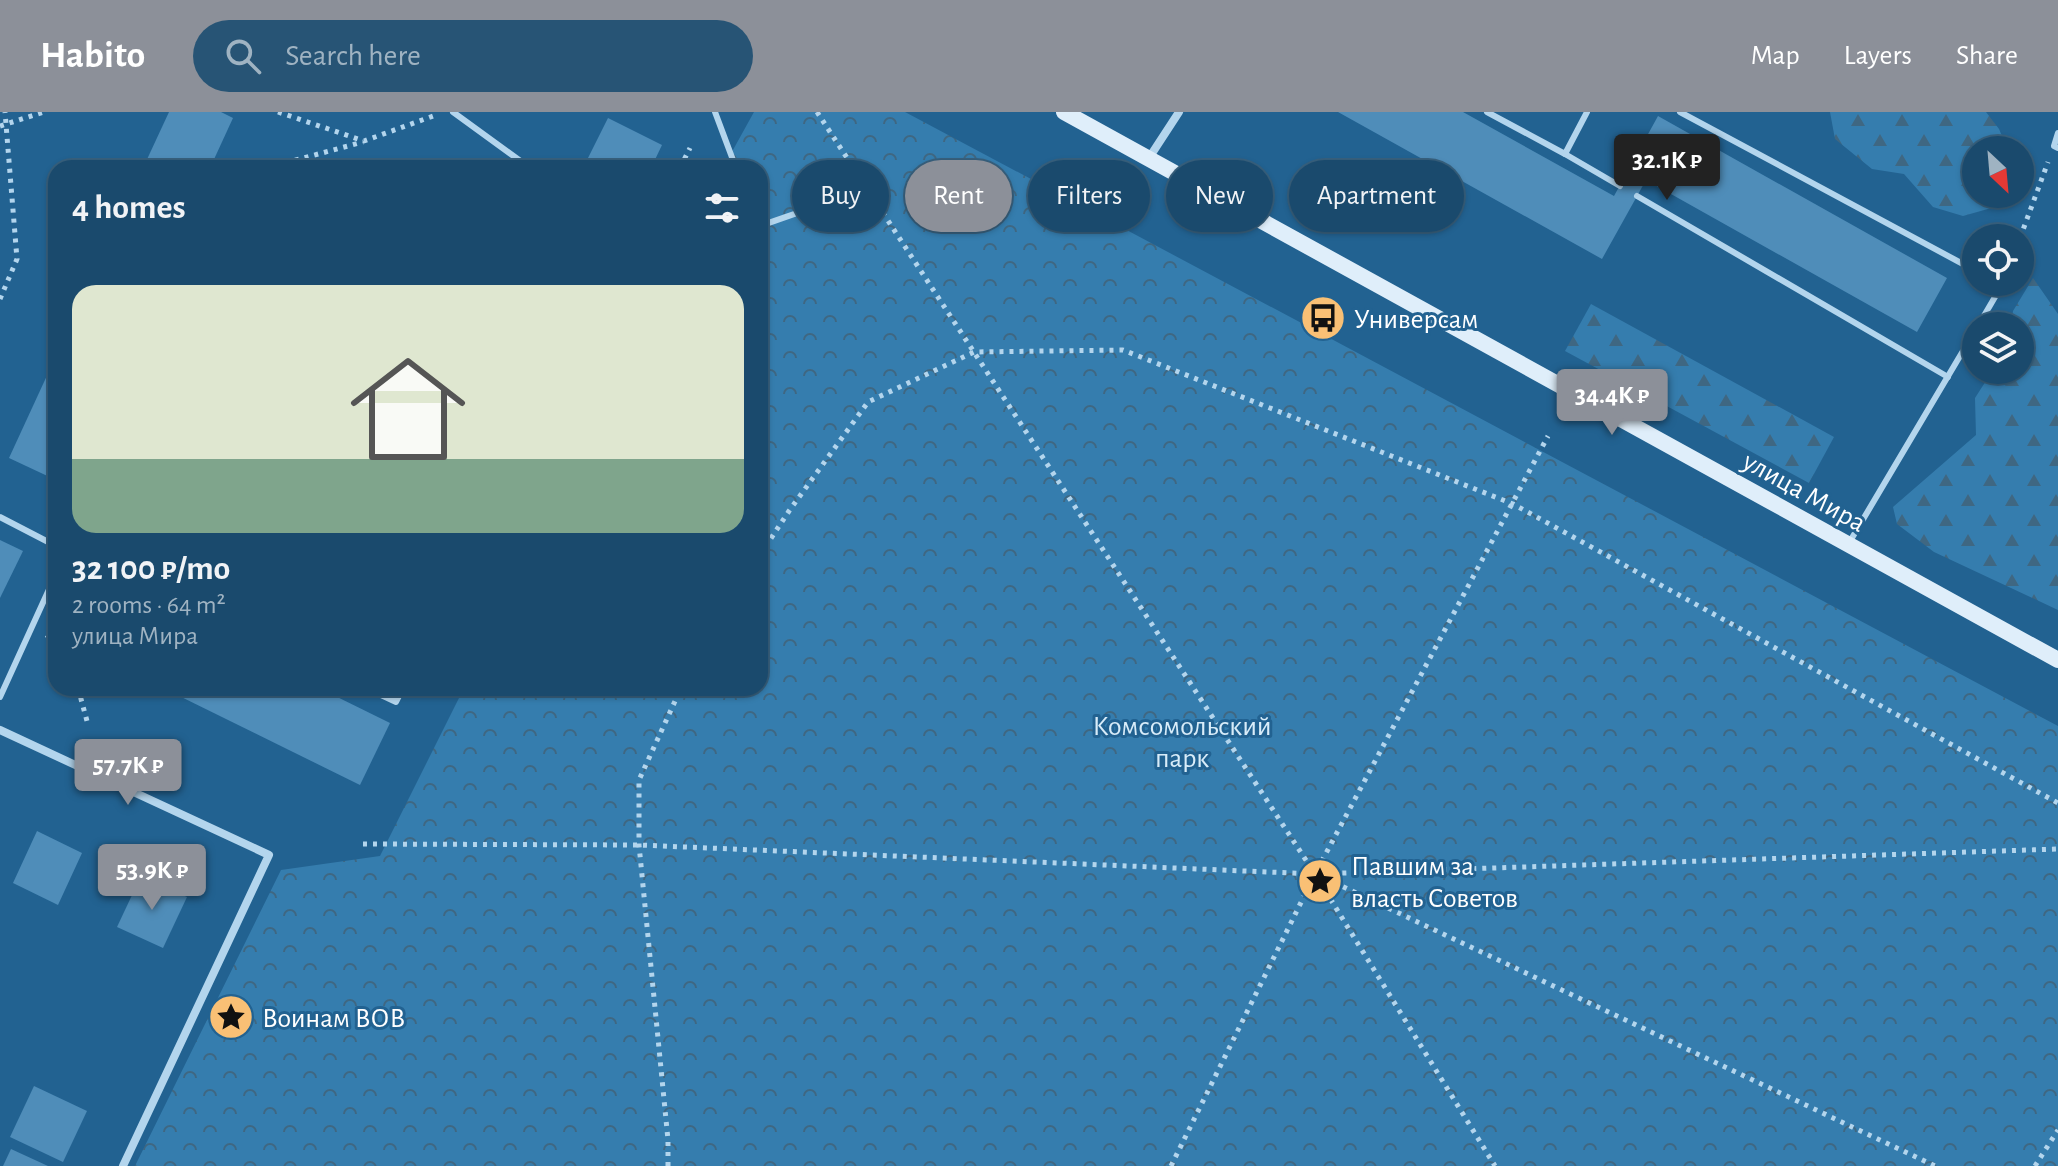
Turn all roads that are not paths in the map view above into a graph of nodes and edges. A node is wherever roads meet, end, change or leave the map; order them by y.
1 (453, 112) edge
2 (715, 112) edge
3 (1064, 112) edge
4 (1179, 112) edge
5 (1487, 112) edge
6 (1587, 112) edge
7 (1680, 112) edge
8 (2058, 133) edge
9 (2056, 147) edge
10 (1565, 154) junction
11 (1148, 159) junction
12 (519, 160) edge
13 (733, 160) edge
14 (1620, 186) dead end
15 (1637, 196) dead end
16 (792, 215) edge
17 (768, 223) edge
18 (1962, 263) edge
19 (1962, 353) edge
20 (1948, 377) junction
21 (0, 517) edge
22 (48, 542) edge
23 (1848, 544) junction
24 (48, 592) edge
25 (2058, 660) edge
26 (383, 696) edge
27 (399, 696) edge
28 (0, 697) edge
29 (0, 730) edge
30 (123, 1166) edge

1 - 12 lane
2 - 13 lane
3 - 11 main road, улица Мира
4 - 11 street
5 - 10 lane
6 - 10 lane
7 - 18 lane
8 - 9 lane
10 - 14 lane
11 - 23 main road, улица Мира
15 - 20 lane
16 - 17 lane
19 - 20 lane
20 - 23 lane
21 - 22 lane
23 - 25 main road, улица Мира
24 - 28 lane
26 - 27 lane
29 - 30 street

